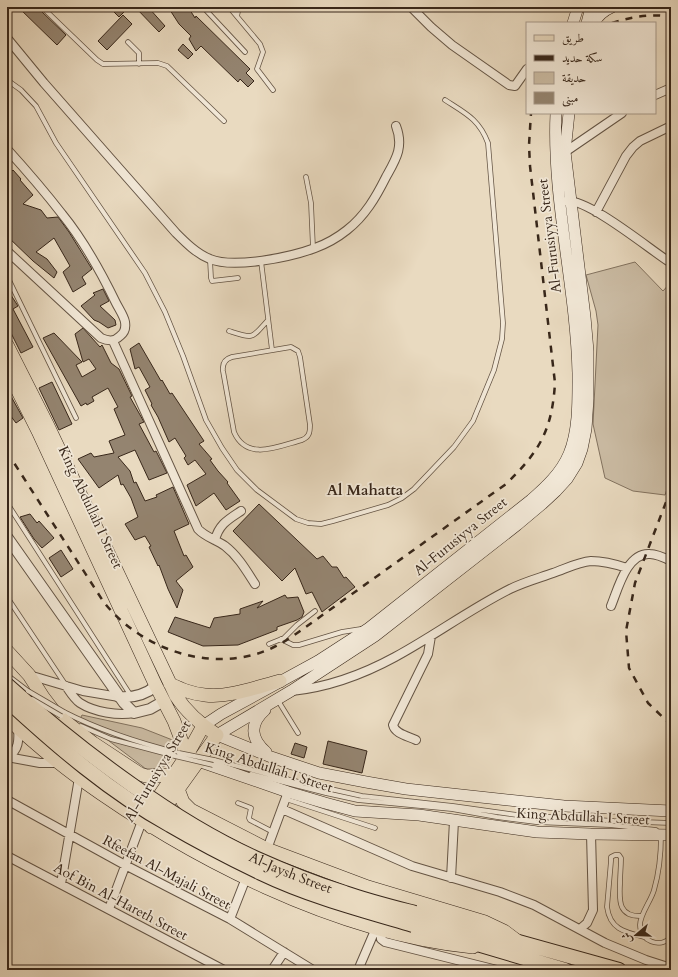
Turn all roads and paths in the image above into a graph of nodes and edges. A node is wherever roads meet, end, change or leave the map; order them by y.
1 (42, 7) edge
2 (203, 7) edge
3 (229, 7) edge
4 (239, 7) edge
5 (411, 7) edge
6 (578, 7) edge
7 (591, 7) edge
8 (612, 7) edge
9 (236, 16) junction
10 (573, 22) edge
11 (587, 22) edge
12 (595, 22) edge
13 (7, 38) edge
14 (128, 42) dead end
15 (245, 52) dead end
16 (139, 64) junction
17 (526, 70) edge
18 (7, 80) edge
19 (671, 88) edge
20 (273, 90) dead end
21 (656, 95) edge
22 (445, 100) dead end
23 (556, 114) edge
24 (569, 114) edge
25 (621, 114) edge
26 (224, 121) dead end
27 (396, 126) dead end
28 (671, 126) edge
29 (7, 149) edge
30 (565, 152) junction
31 (306, 177) dead end
32 (565, 202) junction
33 (596, 212) junction
34 (313, 249) junction
35 (7, 251) edge
36 (210, 260) junction
37 (261, 260) junction
38 (668, 261) dead end
39 (7, 276) edge
40 (238, 278) dead end
41 (268, 320) junction
42 (229, 331) dead end
43 (112, 341) junction
44 (7, 345) edge
45 (272, 350) junction
46 (7, 369) edge
47 (76, 418) dead end
48 (7, 503) edge
49 (241, 511) dead end
50 (7, 537) edge
51 (215, 540) junction
52 (671, 561) edge
53 (627, 568) junction
54 (255, 584) dead end
55 (7, 598) edge
56 (611, 606) dead end
57 (315, 611) dead end
58 (369, 628) junction
59 (431, 636) junction
60 (281, 640) junction
61 (269, 644) dead end
62 (7, 651) edge
63 (105, 658) junction
64 (97, 664) junction
65 (7, 675) edge
66 (29, 675) junction
67 (7, 681) edge
68 (280, 681) junction
69 (170, 684) junction
70 (7, 685) edge
71 (66, 686) junction
72 (156, 686) junction
73 (291, 691) junction
74 (119, 697) junction
75 (131, 697) junction
76 (277, 699) junction
77 (7, 700) edge
78 (164, 701) junction
79 (134, 713) junction
80 (62, 714) junction
81 (7, 718) edge
82 (203, 726) junction
83 (18, 728) junction
84 (298, 733) dead end
85 (217, 735) junction
86 (416, 740) dead end
87 (181, 754) junction
88 (7, 757) edge
89 (271, 757) junction
90 (199, 762) junction
91 (214, 762) junction
92 (59, 763) junction
93 (173, 775) junction
94 (79, 778) junction
95 (178, 789) junction
96 (287, 795) junction
97 (7, 800) edge
98 (238, 803) dead end
99 (282, 809) junction
100 (671, 811) edge
101 (454, 820) junction
102 (671, 823) edge
103 (147, 824) junction
104 (375, 828) dead end
105 (273, 832) junction
106 (69, 834) junction
107 (591, 834) junction
108 (666, 835) edge
109 (267, 849) junction
110 (7, 856) edge
111 (125, 865) junction
112 (246, 878) junction
113 (451, 878) junction
114 (61, 884) junction
115 (109, 909) junction
116 (642, 916) junction
117 (230, 919) junction
118 (414, 919) junction
119 (378, 928) junction
120 (580, 929) junction
121 (644, 937) junction
122 (671, 937) edge
123 (517, 941) junction
124 (417, 945) junction
125 (488, 948) junction
126 (284, 952) junction
127 (671, 968) edge
128 (224, 970) edge
129 (272, 970) edge
130 (313, 970) edge
131 (358, 970) edge
132 (497, 970) edge
133 (565, 970) edge
134 (619, 970) edge

1 - 16 lane
2 - 15 lane
3 - 9 lane
4 - 9 lane
5 - 17 street
6 - 10 main road
7 - 11 main road
8 - 12 main road
9 - 20 lane
13 - 36 street
14 - 16 lane
16 - 26 lane
18 - 22 lane
19 - 21 street
23 - 32 main road, Al-Furusiyya Street
24 - 30 main road, Al-Furusiyya Street
25 - 30 street
27 - 34 street
28 - 33 street
29 - 43 street
30 - 32 main road, Al-Furusiyya Street
31 - 34 lane
32 - 33 street
32 - 58 main road, Al-Furusiyya Street
32 - 73 main road, Al-Furusiyya Street
33 - 38 street
34 - 37 street
35 - 43 street
36 - 37 street
36 - 40 lane
37 - 41 lane
39 - 47 lane
41 - 42 lane
41 - 45 lane
43 - 51 street
44 - 69 main road, King Abdullah I Street
45 - 45 lane
46 - 72 main road, King Abdullah I Street
48 - 63 lane
49 - 51 street
50 - 64 street
51 - 54 street
52 - 53 street
53 - 56 street
53 - 59 street
55 - 71 lane
57 - 60 lane
58 - 60 lane
58 - 68 main road, Al-Furusiyya Street
59 - 73 street
59 - 86 street
60 - 61 lane
62 - 66 main road
63 - 64 street
63 - 75 lane
64 - 74 street
65 - 80 lane, bridge
66 - 71 street
66 - 93 main road
67 - 80 lane, bridge
68 - 69 main road
68 - 82 main road, Al-Furusiyya Street
69 - 82 main road, King Abdullah I Street
70 - 118 highway, Al-Jaysh Street, bridge
71 - 74 street
71 - 79 street
72 - 75 street
72 - 78 main road, King Abdullah I Street
73 - 76 main road, Al-Furusiyya Street
74 - 75 street
74 - 79 street
76 - 84 lane
76 - 85 main road, Al-Furusiyya Street
76 - 89 main road
77 - 118 highway, Al-Jaysh Street, bridge
78 - 79 street
78 - 87 main road, King Abdullah I Street
80 - 87 lane
81 - 83 main road
82 - 85 main road, King Abdullah I Street
82 - 87 main road, Al-Furusiyya Street
83 - 88 street
83 - 92 main road
85 - 89 main road, King Abdullah I Street
85 - 90 main road, Al-Furusiyya Street
87 - 90 main road, King Abdullah I Street
87 - 91 lane, bridge
87 - 93 main road, Al-Furusiyya Street
88 - 92 street
89 - 100 main road, King Abdullah I Street
90 - 95 main road, Al-Furusiyya Street
90 - 96 main road, King Abdullah I Street
91 - 102 lane
91 - 108 lane
92 - 94 main road
93 - 103 main road, Al-Furusiyya Street
94 - 103 main road
94 - 106 street
95 - 103 main road, Al-Furusiyya Street
95 - 109 main road
96 - 99 street
96 - 101 main road, King Abdullah I Street
96 - 104 lane
97 - 106 street, Rfeefan Al-Majali Street
98 - 105 lane
99 - 105 street
99 - 113 street
101 - 107 main road, King Abdullah I Street
101 - 113 street
103 - 111 street, Al-Furusiyya Street
103 - 112 main road
105 - 109 street
106 - 111 street, Rfeefan Al-Majali Street
106 - 114 street
107 - 108 main road, King Abdullah I Street
107 - 120 street
108 - 116 lane
109 - 123 main road
110 - 114 street, Aof Bin Al-Hareth Street
111 - 115 street, Al-Furusiyya Street
111 - 117 street, Rfeefan Al-Majali Street
112 - 117 street
112 - 119 main road
113 - 120 street
114 - 115 street, Aof Bin Al-Hareth Street
115 - 128 street, Aof Bin Al-Hareth Street
116 - 121 lane
116 - 121 lane
117 - 126 street, Rfeefan Al-Majali Street
118 - 123 highway, Al-Jaysh Street
118 - 125 highway, Al-Jaysh Street
119 - 124 main road
119 - 131 street
120 - 127 street
121 - 122 lane
123 - 134 highway, Al-Jaysh Street
124 - 125 main road
124 - 132 street
125 - 133 highway, Al-Jaysh Street
126 - 129 street
126 - 130 street, Rfeefan Al-Majali Street

